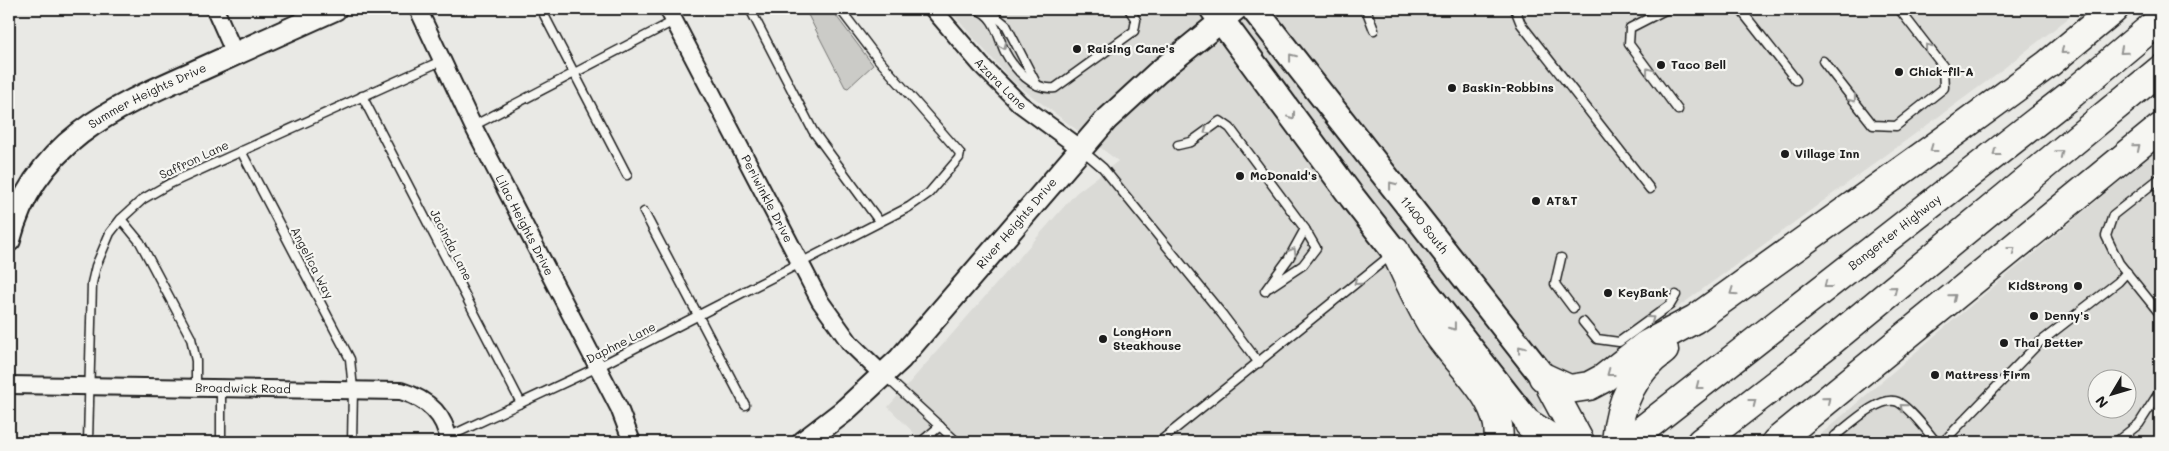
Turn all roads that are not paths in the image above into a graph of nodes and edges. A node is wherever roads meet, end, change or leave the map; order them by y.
1 (215, 9) edge
2 (335, 9) edge
3 (418, 9) edge
4 (541, 9) edge
5 (750, 9) edge
6 (840, 9) edge
7 (933, 9) edge
8 (1130, 9) edge
9 (1254, 9) edge
10 (1366, 9) edge
11 (1516, 9) edge
12 (1667, 9) edge
13 (1740, 9) edge
14 (1899, 9) edge
15 (2114, 9) edge
16 (978, 10) edge
17 (1224, 12) edge
18 (671, 15) edge
19 (2160, 20) edge
20 (1374, 30) dead end
21 (235, 54) junction
22 (441, 61) junction
23 (1822, 61) dead end
24 (2160, 70) edge
25 (574, 73) junction
26 (1796, 80) dead end
27 (1038, 88) junction
28 (362, 96) junction
29 (1678, 110) dead end
30 (473, 126) junction
31 (2160, 128) edge
32 (1178, 145) dead end
33 (1080, 148) junction
34 (241, 151) junction
35 (627, 174) dead end
36 (2160, 178) edge
37 (1650, 189) dead end
38 (13, 211) edge
39 (644, 212) dead end
40 (121, 219) junction
41 (879, 221) junction
42 (1305, 229) junction
43 (9, 240) edge
44 (1395, 251) junction
45 (1561, 258) dead end
46 (800, 262) junction
47 (2127, 272) junction
48 (1676, 295) dead end
49 (1573, 308) dead end
50 (2160, 314) edge
51 (699, 315) junction
52 (1694, 318) junction
53 (1583, 322) dead end
54 (1259, 363) junction
55 (598, 367) junction
56 (884, 376) junction
57 (1547, 382) junction
58 (9, 385) edge
59 (89, 386) junction
60 (196, 387) junction
61 (221, 388) junction
62 (353, 389) junction
63 (2160, 391) edge
64 (521, 404) junction
65 (745, 405) dead end
66 (940, 426) junction
67 (1536, 433) edge
68 (1782, 439) edge
69 (449, 440) edge
70 (1595, 441) edge
71 (88, 442) edge
72 (220, 442) edge
73 (352, 442) edge
74 (632, 442) edge
75 (804, 442) edge
76 (921, 442) edge
77 (957, 442) edge
78 (1160, 442) edge
79 (1498, 442) edge
80 (1557, 442) edge
81 (1627, 442) edge
82 (1701, 442) edge
83 (1833, 442) edge
84 (1936, 442) edge
85 (1943, 442) edge
86 (2116, 442) edge

1 - 21 street
2 - 21 street, Summer Heights Drive
3 - 22 street, Lilac Heights Drive
4 - 25 lane
5 - 41 lane
6 - 41 lane, Daphne Lane
7 - 33 street, Azara Lane
8 - 27 lane
57 -> 9 main road, 11400 South
10 - 20 lane
11 - 37 lane
29 -> 12 lane
13 - 26 lane
23 -> 14 lane
15 -> 52 highway
16 -> 27 lane
16 - 27 lane
17 - 33 street, River Heights Drive
17 -> 44 main road
18 - 25 lane
18 - 46 street, Periwinkle Drive
19 -> 81 highway, Bangerter Highway
21 - 38 street, Summer Heights Drive
22 - 28 lane, Saffron Lane
22 - 30 street, Lilac Heights Drive
82 -> 24 highway
25 - 30 lane
25 - 35 lane
28 - 34 lane, Saffron Lane
28 - 64 lane, Jacinda Lane
30 - 55 street, Lilac Heights Drive
68 -> 31 highway
42 -> 32 lane
33 - 54 lane
33 - 56 street, River Heights Drive
34 - 40 lane, Saffron Lane
34 - 62 lane, Angelica Way
36 - 47 lane
38 - 43 street, Summer Heights Drive
39 - 51 lane
40 - 59 lane, Saffron Lane
40 - 60 lane
41 - 46 lane, Daphne Lane
42 -> 42 lane
44 -> 54 lane
44 -> 67 main road
44 - 79 highway
45 - 49 lane
46 - 51 lane, Daphne Lane
46 - 56 street, Periwinkle Drive
47 - 50 lane
47 - 85 lane
53 -> 48 lane
51 - 55 lane, Daphne Lane
51 - 65 lane
52 -> 57 highway
52 - 70 highway
54 - 78 lane
55 - 64 lane, Daphne Lane
55 - 74 street, Lilac Heights Drive
56 - 66 lane
56 - 75 street, River Heights Drive
57 - 70 highway
58 - 59 street, Broadwick Road
59 - 60 street, Broadwick Road
59 - 71 lane, Saffron Lane
60 - 61 street, Broadwick Road
61 - 62 street, Broadwick Road
61 - 72 lane
62 - 69 street, Broadwick Road
62 - 73 lane, Angelica Way
63 - 86 lane
64 - 69 lane, Daphne Lane
66 - 76 lane
66 - 77 lane
67 - 80 highway
84 -> 83 lane

